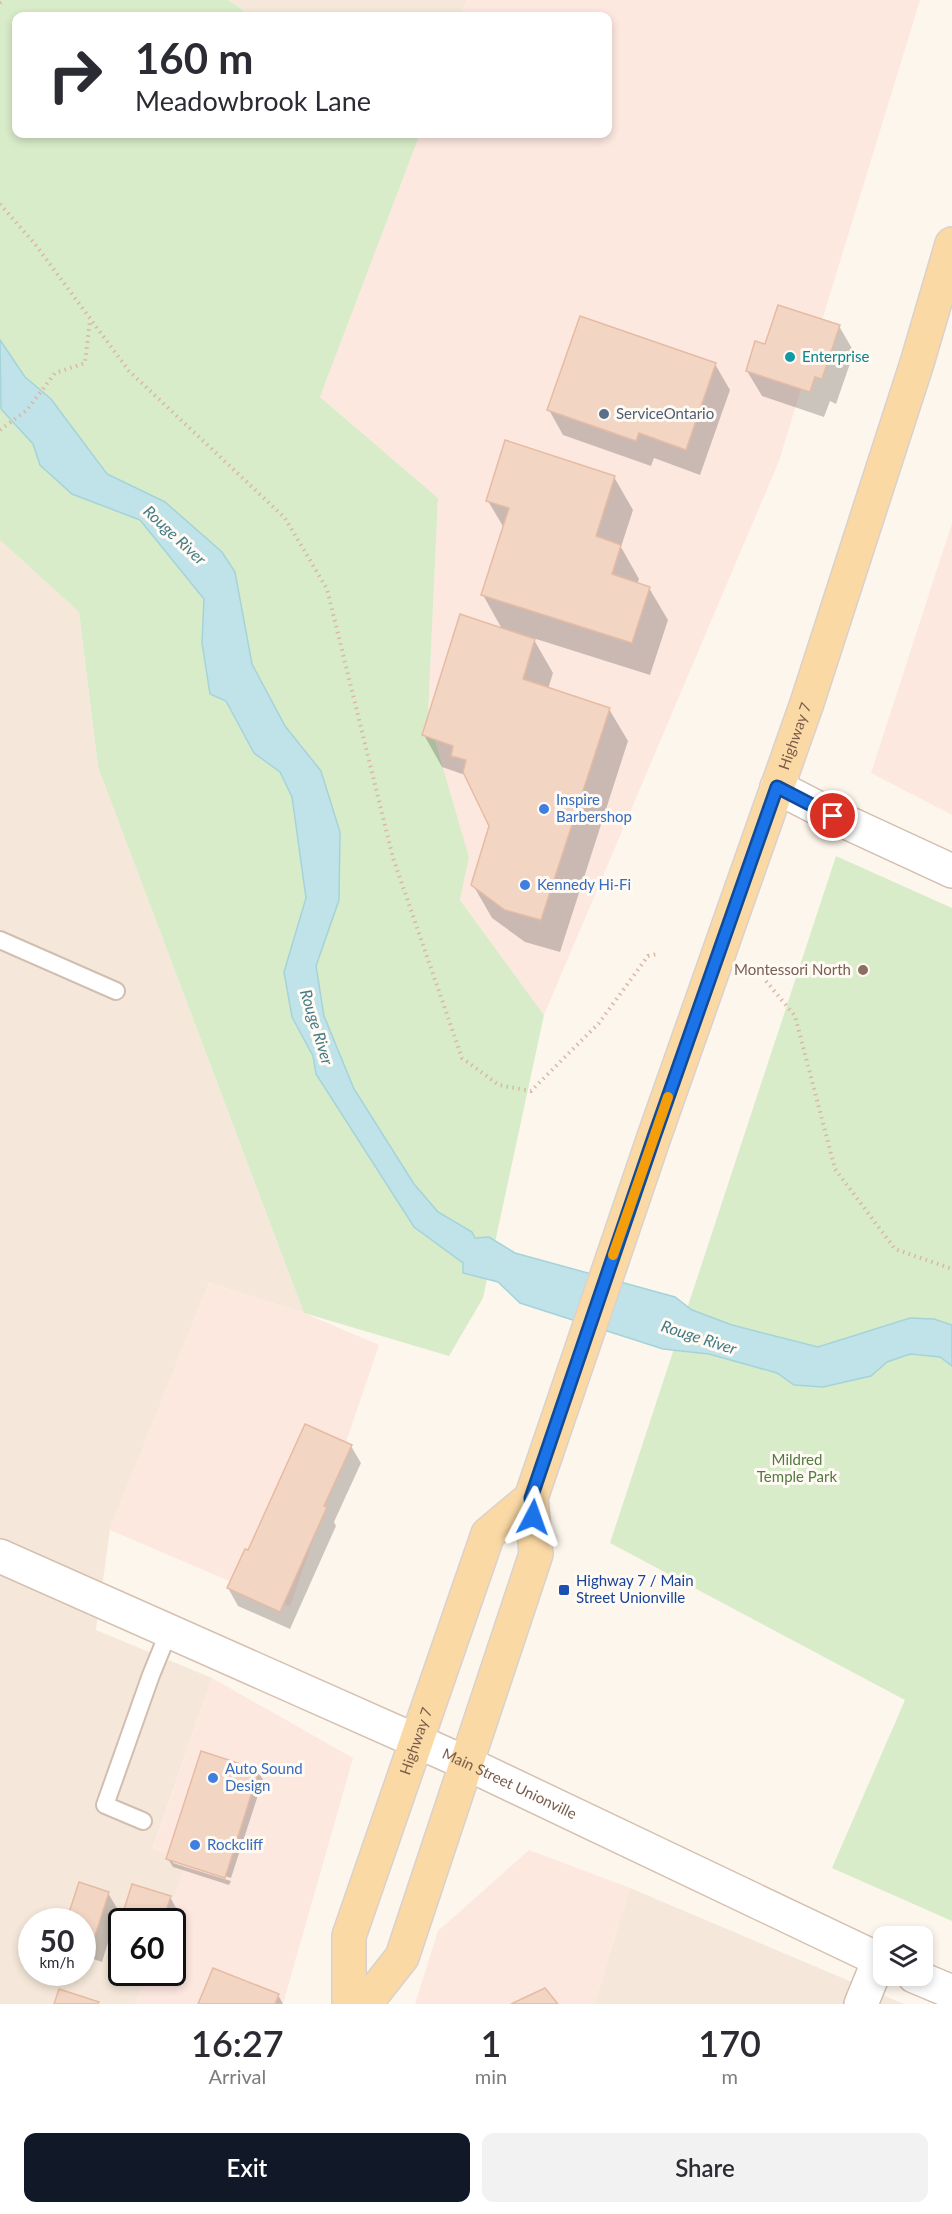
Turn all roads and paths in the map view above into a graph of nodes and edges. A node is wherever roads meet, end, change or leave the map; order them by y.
1 (4, 0) edge
2 (0, 3) edge
3 (0, 204) edge
4 (952, 244) edge
5 (90, 319) junction
6 (0, 430) edge
7 (777, 787) junction
8 (952, 872) edge
9 (0, 940) edge
10 (657, 954) dead end
11 (766, 981) dead end
12 (116, 990) dead end
13 (952, 1269) edge
14 (531, 1498) junction
15 (0, 1556) edge
16 (169, 1631) junction
17 (417, 1742) junction
18 (466, 1763) junction
19 (142, 1821) dead end
20 (873, 1957) edge
21 (873, 1978) edge
22 (933, 1984) edge
23 (952, 1992) edge
24 (349, 2004) edge
25 (365, 2004) edge
26 (861, 2004) edge

1 - 2 path
3 - 5 path
4 - 7 main road, Highway 7
5 - 6 path
5 - 10 path
7 - 8 main road
7 - 14 main road, Highway 7
9 - 12 lane
11 - 13 path
14 - 17 main road, Highway 7
14 - 18 main road, Highway 7
15 - 16 main road, Main Street Unionville
16 - 17 main road, Main Street Unionville
16 - 19 lane
17 - 18 main road, Main Street Unionville
17 - 24 main road, Highway 7
18 - 20 main road, Main Street Unionville
18 - 25 main road, Highway 7
21 - 26 main road
22 - 23 main road

